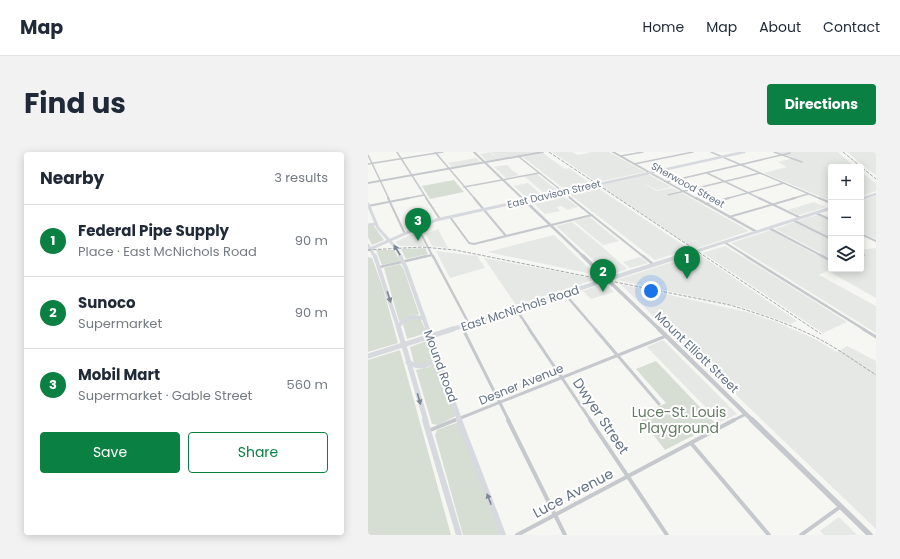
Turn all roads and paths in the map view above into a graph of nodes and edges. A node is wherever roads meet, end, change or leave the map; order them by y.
1 (397, 152) edge
2 (443, 152) edge
3 (474, 152) edge
4 (543, 152) edge
5 (613, 152) edge
6 (643, 152) edge
7 (693, 152) edge
8 (711, 152) edge
9 (744, 152) edge
10 (774, 152) edge
11 (435, 153) edge
12 (790, 153) dead end
13 (368, 155) edge
14 (782, 155) junction
15 (518, 156) junction
16 (621, 156) junction
17 (722, 157) junction
18 (402, 159) junction
19 (485, 162) junction
20 (802, 162) dead end
21 (372, 163) junction
22 (368, 164) edge
23 (634, 164) junction
24 (741, 165) junction
25 (449, 169) junction
26 (539, 173) junction
27 (649, 173) junction
28 (707, 173) junction
29 (760, 173) junction
30 (412, 175) junction
31 (503, 180) junction
32 (380, 181) junction
33 (667, 182) junction
34 (725, 182) junction
35 (368, 183) edge
36 (784, 183) junction
37 (464, 187) junction
38 (563, 192) junction
39 (684, 192) junction
40 (748, 193) junction
41 (809, 194) junction
42 (876, 194) edge
43 (424, 195) junction
44 (668, 196) dead end
45 (864, 198) edge
46 (524, 200) junction
47 (390, 202) junction
48 (828, 202) edge
49 (706, 204) junction
50 (772, 204) junction
51 (368, 205) edge
52 (828, 209) edge
53 (483, 210) junction
54 (816, 213) junction
55 (592, 215) junction
56 (450, 217) junction
57 (730, 217) junction
58 (801, 218) junction
59 (440, 219) junction
60 (828, 219) edge
61 (793, 220) junction
62 (376, 224) junction
63 (368, 225) edge
64 (550, 225) junction
65 (418, 228) junction
66 (769, 228) junction
67 (757, 232) junction
68 (405, 234) junction
69 (864, 235) edge
70 (506, 236) junction
71 (828, 238) edge
72 (389, 240) junction
73 (876, 241) edge
74 (724, 242) junction
75 (369, 248) edge
76 (432, 254) junction
77 (368, 256) edge
78 (375, 256) junction
79 (828, 259) edge
80 (403, 262) junction
81 (654, 265) junction
82 (380, 267) junction
83 (607, 280) junction
84 (564, 293) junction
85 (516, 309) junction
86 (424, 318) junction
87 (469, 324) junction
88 (462, 326) junction
89 (398, 327) junction
90 (430, 336) junction
91 (666, 336) junction
92 (876, 337) edge
93 (404, 345) junction
94 (437, 355) junction
95 (368, 356) edge
96 (617, 356) junction
97 (408, 362) junction
98 (562, 378) junction
99 (500, 402) junction
100 (659, 404) dead end
101 (746, 414) junction
102 (459, 419) junction
103 (428, 431) junction
104 (691, 443) junction
105 (628, 476) junction
106 (840, 507) junction
107 (555, 514) junction
108 (459, 535) edge
109 (503, 535) edge
110 (517, 535) edge
111 (565, 535) edge
112 (667, 535) edge
113 (769, 535) edge
114 (801, 535) edge
115 (870, 535) edge

1 - 18 street
2 - 11 street
3 - 19 street, Mount Elliott Street
4 - 15 street
5 - 16 street, Sherwood Street
6 - 16 street
7 - 23 street
8 - 17 street
9 - 17 main road, East Davison Street
10 - 14 street
11 - 18 street
11 - 25 street
12 - 14 street
13 - 21 street
14 - 20 street
14 - 24 street
15 - 19 street
15 - 26 street
16 - 23 street, Sherwood Street
17 - 24 street
17 - 27 main road, East Davison Street
18 - 21 street
18 - 30 street
19 - 25 street
19 - 31 street, Mount Elliott Street
21 - 22 street
21 - 32 street
23 - 27 street, Sherwood Street
24 - 28 street
24 - 29 street
25 - 30 street
25 - 37 street
26 - 31 street
26 - 38 street
27 - 33 street, Sherwood Street
27 - 38 main road, East Davison Street
28 - 33 street
28 - 34 street
29 - 34 street
29 - 36 street
30 - 32 street
30 - 43 street
31 - 37 street
31 - 46 street, Mount Elliott Street
32 - 35 street
32 - 47 street
33 - 39 street, Sherwood Street
34 - 39 street
34 - 40 street
36 - 40 street
36 - 41 street
37 - 53 street
38 - 46 main road, East Davison Street
38 - 55 street
39 - 44 street
39 - 49 street, Sherwood Street
40 - 49 street
40 - 50 street
41 - 48 street
41 - 50 street
42 - 45 main road
43 - 47 street
43 - 59 street
46 - 53 main road, East Davison Street
46 - 64 street, Mount Elliott Street
47 - 51 street
47 - 68 street
49 - 57 street, Sherwood Street
50 - 57 street
50 - 58 street
51 - 62 main road, Mound Road
52 - 54 main road, East McNichols Road
53 - 56 main road, East Davison Street
53 - 70 street
54 - 58 main road, East McNichols Road
54 - 60 street
55 - 64 street
55 - 81 street
56 - 59 main road, East Davison Street
56 - 70 street
57 - 67 street, Sherwood Street
58 - 61 main road, East McNichols Road
59 - 65 main road, East Davison Street
61 - 66 main road, East McNichols Road
61 - 71 street
62 - 63 main road
62 - 72 main road, Mound Road
64 - 70 street
64 - 83 street, Mount Elliott Street
65 - 68 main road, East Davison Street
65 - 76 street
66 - 67 main road, East McNichols Road
66 - 79 street
67 - 74 main road, East McNichols Road
68 - 72 main road, East Davison Street
69 - 73 street
72 - 75 main road, East Davison Street
80 -> 72 main road, Mound Road
74 - 81 main road, East McNichols Road
74 - 92 street
75 - 78 main road
76 - 80 street
76 - 87 street
77 - 78 main road
78 - 82 main road
80 - 82 street
80 - 86 main road, Mound Road
81 - 83 main road, East McNichols Road
82 -> 89 main road
83 - 84 main road, East McNichols Road
83 - 91 street, Mount Elliott Street
84 - 85 main road, East McNichols Road
84 - 96 street
85 - 87 main road, East McNichols Road
85 - 98 street, Dwyer Street
86 - 89 main road
86 - 90 main road, Mound Road
87 - 88 main road, East McNichols Road
88 - 90 main road, East McNichols Road
88 - 99 street
89 - 93 main road
90 - 93 main road, East McNichols Road
90 - 94 main road, Mound Road
91 - 96 street, Desner Avenue
91 - 101 street, Mount Elliott Street
93 - 95 main road, East McNichols Road
93 - 97 main road
94 - 97 main road
94 - 102 main road, Mound Road
96 - 98 street, Desner Avenue
96 - 100 street
97 -> 103 main road
98 - 99 street, Desner Avenue
98 - 105 street, Dwyer Street
99 - 102 street, Desner Avenue
99 - 107 street
101 - 104 street, Luce Avenue
101 - 106 street, Mount Elliott Street
102 - 103 street, Desner Avenue
109 -> 102 main road, Mound Road
103 - 108 main road
104 - 105 street, Luce Avenue
104 - 113 street
105 - 107 street, Luce Avenue
105 - 112 street, Dwyer Street
106 - 114 street
106 - 115 street, Mount Elliott Street
107 - 110 street, Luce Avenue
107 - 111 street

